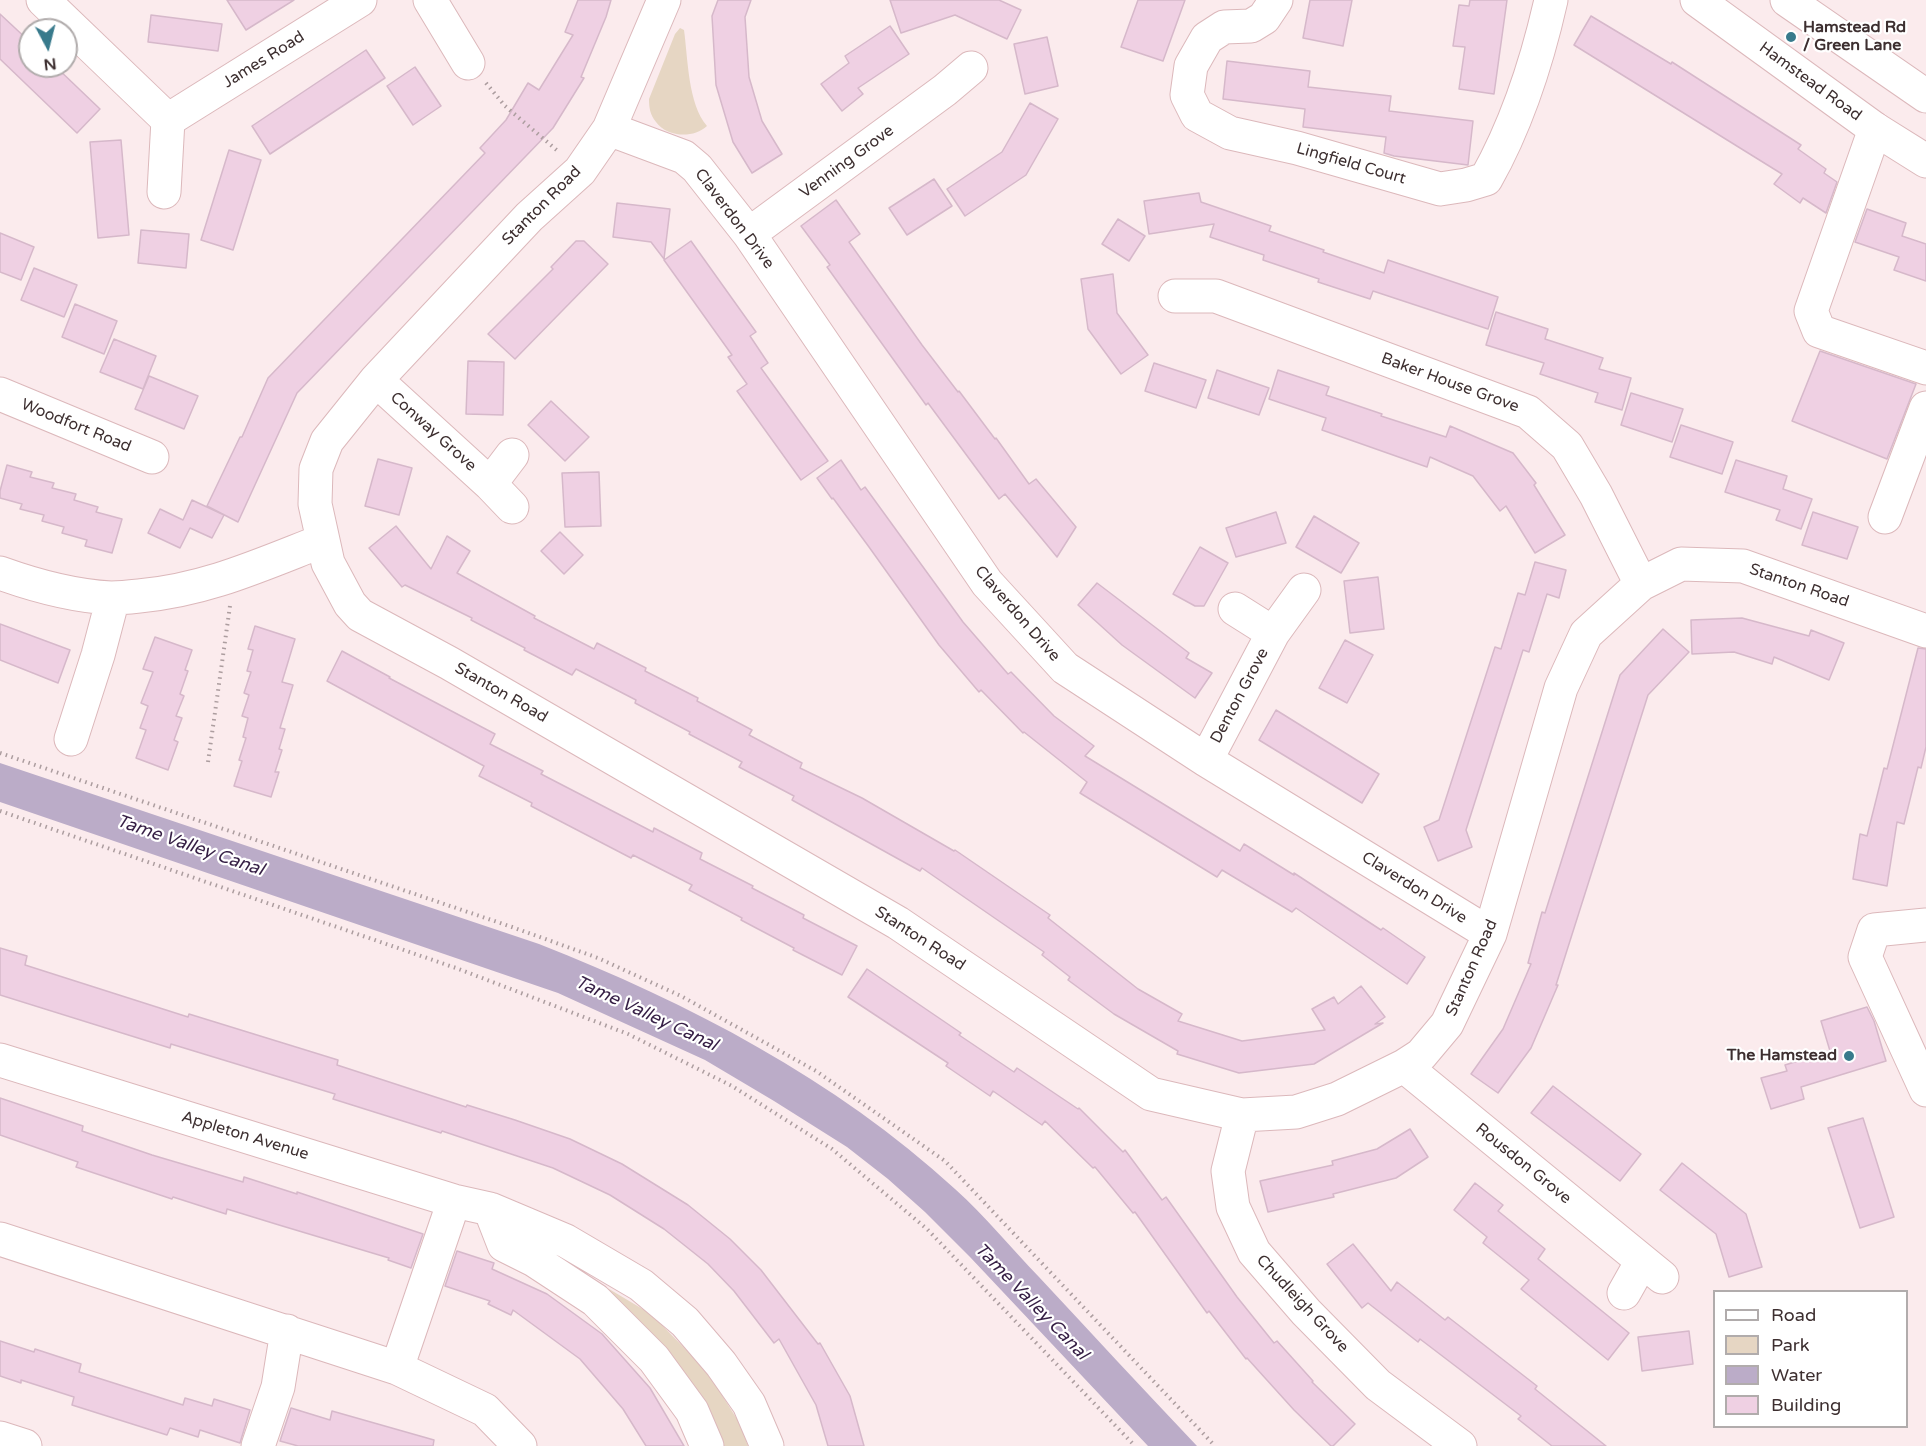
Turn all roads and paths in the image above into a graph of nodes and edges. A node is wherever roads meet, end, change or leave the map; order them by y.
1 (43, 0) edge
2 (360, 0) edge
3 (429, 0) edge
4 (664, 0) edge
5 (1276, 0) edge
6 (1551, 0) edge
7 (1697, 0) edge
8 (1787, 0) edge
9 (468, 63) joint
10 (971, 68) dead end
11 (1926, 96) edge
12 (168, 120) junction
13 (609, 129) junction
14 (1875, 129) junction
15 (1926, 161) edge
16 (580, 171) junction
17 (164, 192) dead end
18 (749, 234) junction
19 (1175, 296) dead end
20 (1926, 368) edge
21 (376, 381) junction
22 (0, 394) edge
23 (1926, 408) edge
24 (512, 455) dead end
25 (152, 457) dead end
26 (1885, 517) dead end
27 (322, 541) junction
28 (0, 573) edge
29 (234, 575) junction
30 (1641, 584) junction
31 (1304, 590) dead end
32 (113, 598) junction
33 (1235, 609) dead end
34 (1926, 631) edge
35 (1273, 633) junction
36 (71, 739) dead end
37 (0, 753) edge
38 (1206, 760) junction
39 (208, 762) dead end
40 (0, 811) edge
41 (1926, 925) edge
42 (1490, 934) junction
43 (0, 1060) edge
44 (1404, 1066) junction
45 (1926, 1090) edge
46 (1242, 1115) junction
47 (454, 1201) junction
48 (490, 1209) junction
49 (0, 1239) edge
50 (1624, 1293) dead end
51 (287, 1331) junction
52 (397, 1368) junction
53 (0, 1438) edge
54 (25, 1446) edge
55 (258, 1446) edge
56 (520, 1446) edge
57 (707, 1446) edge
58 (767, 1446) edge
59 (1136, 1446) edge
60 (1215, 1446) edge
61 (1460, 1446) edge

1 - 12 street
2 - 12 street, James Road
3 - 9 street
4 - 13 street, Stanton Road
5 - 6 street, Lingfield Court
7 - 14 street, Hamstead Road
8 - 11 street
9 - 16 path
10 - 18 street, Venning Grove
12 - 17 street
13 - 16 street, Stanton Road
13 - 18 street, Claverdon Drive
14 - 15 street, Hamstead Road
14 - 20 street
16 - 21 street, Stanton Road
18 - 38 street, Claverdon Drive
19 - 30 street, Baker House Grove
21 - 24 street, Conway Grove
21 - 27 street, Stanton Road
22 - 25 street, Woodfort Road
23 - 26 street
27 - 29 street
27 - 46 street, Stanton Road
28 - 32 street
29 - 32 street
29 - 39 path
30 - 34 street, Stanton Road
30 - 42 street, Stanton Road
31 - 35 street, Denton Grove
32 - 36 street
33 - 35 street, Denton Grove
35 - 38 street, Denton Grove
37 - 60 path
38 - 42 street, Claverdon Drive
40 - 59 path
41 - 45 street
42 - 44 street, Stanton Road
43 - 47 street, Appleton Avenue
44 - 46 street, Stanton Road
44 - 50 street, Rousdon Grove
46 - 61 street, Chudleigh Grove
47 - 48 street, Appleton Avenue
47 - 52 street
48 - 57 street
48 - 58 street, Appleton Avenue
49 - 51 street
51 - 52 street
51 - 55 street
52 - 56 street
53 - 54 street

